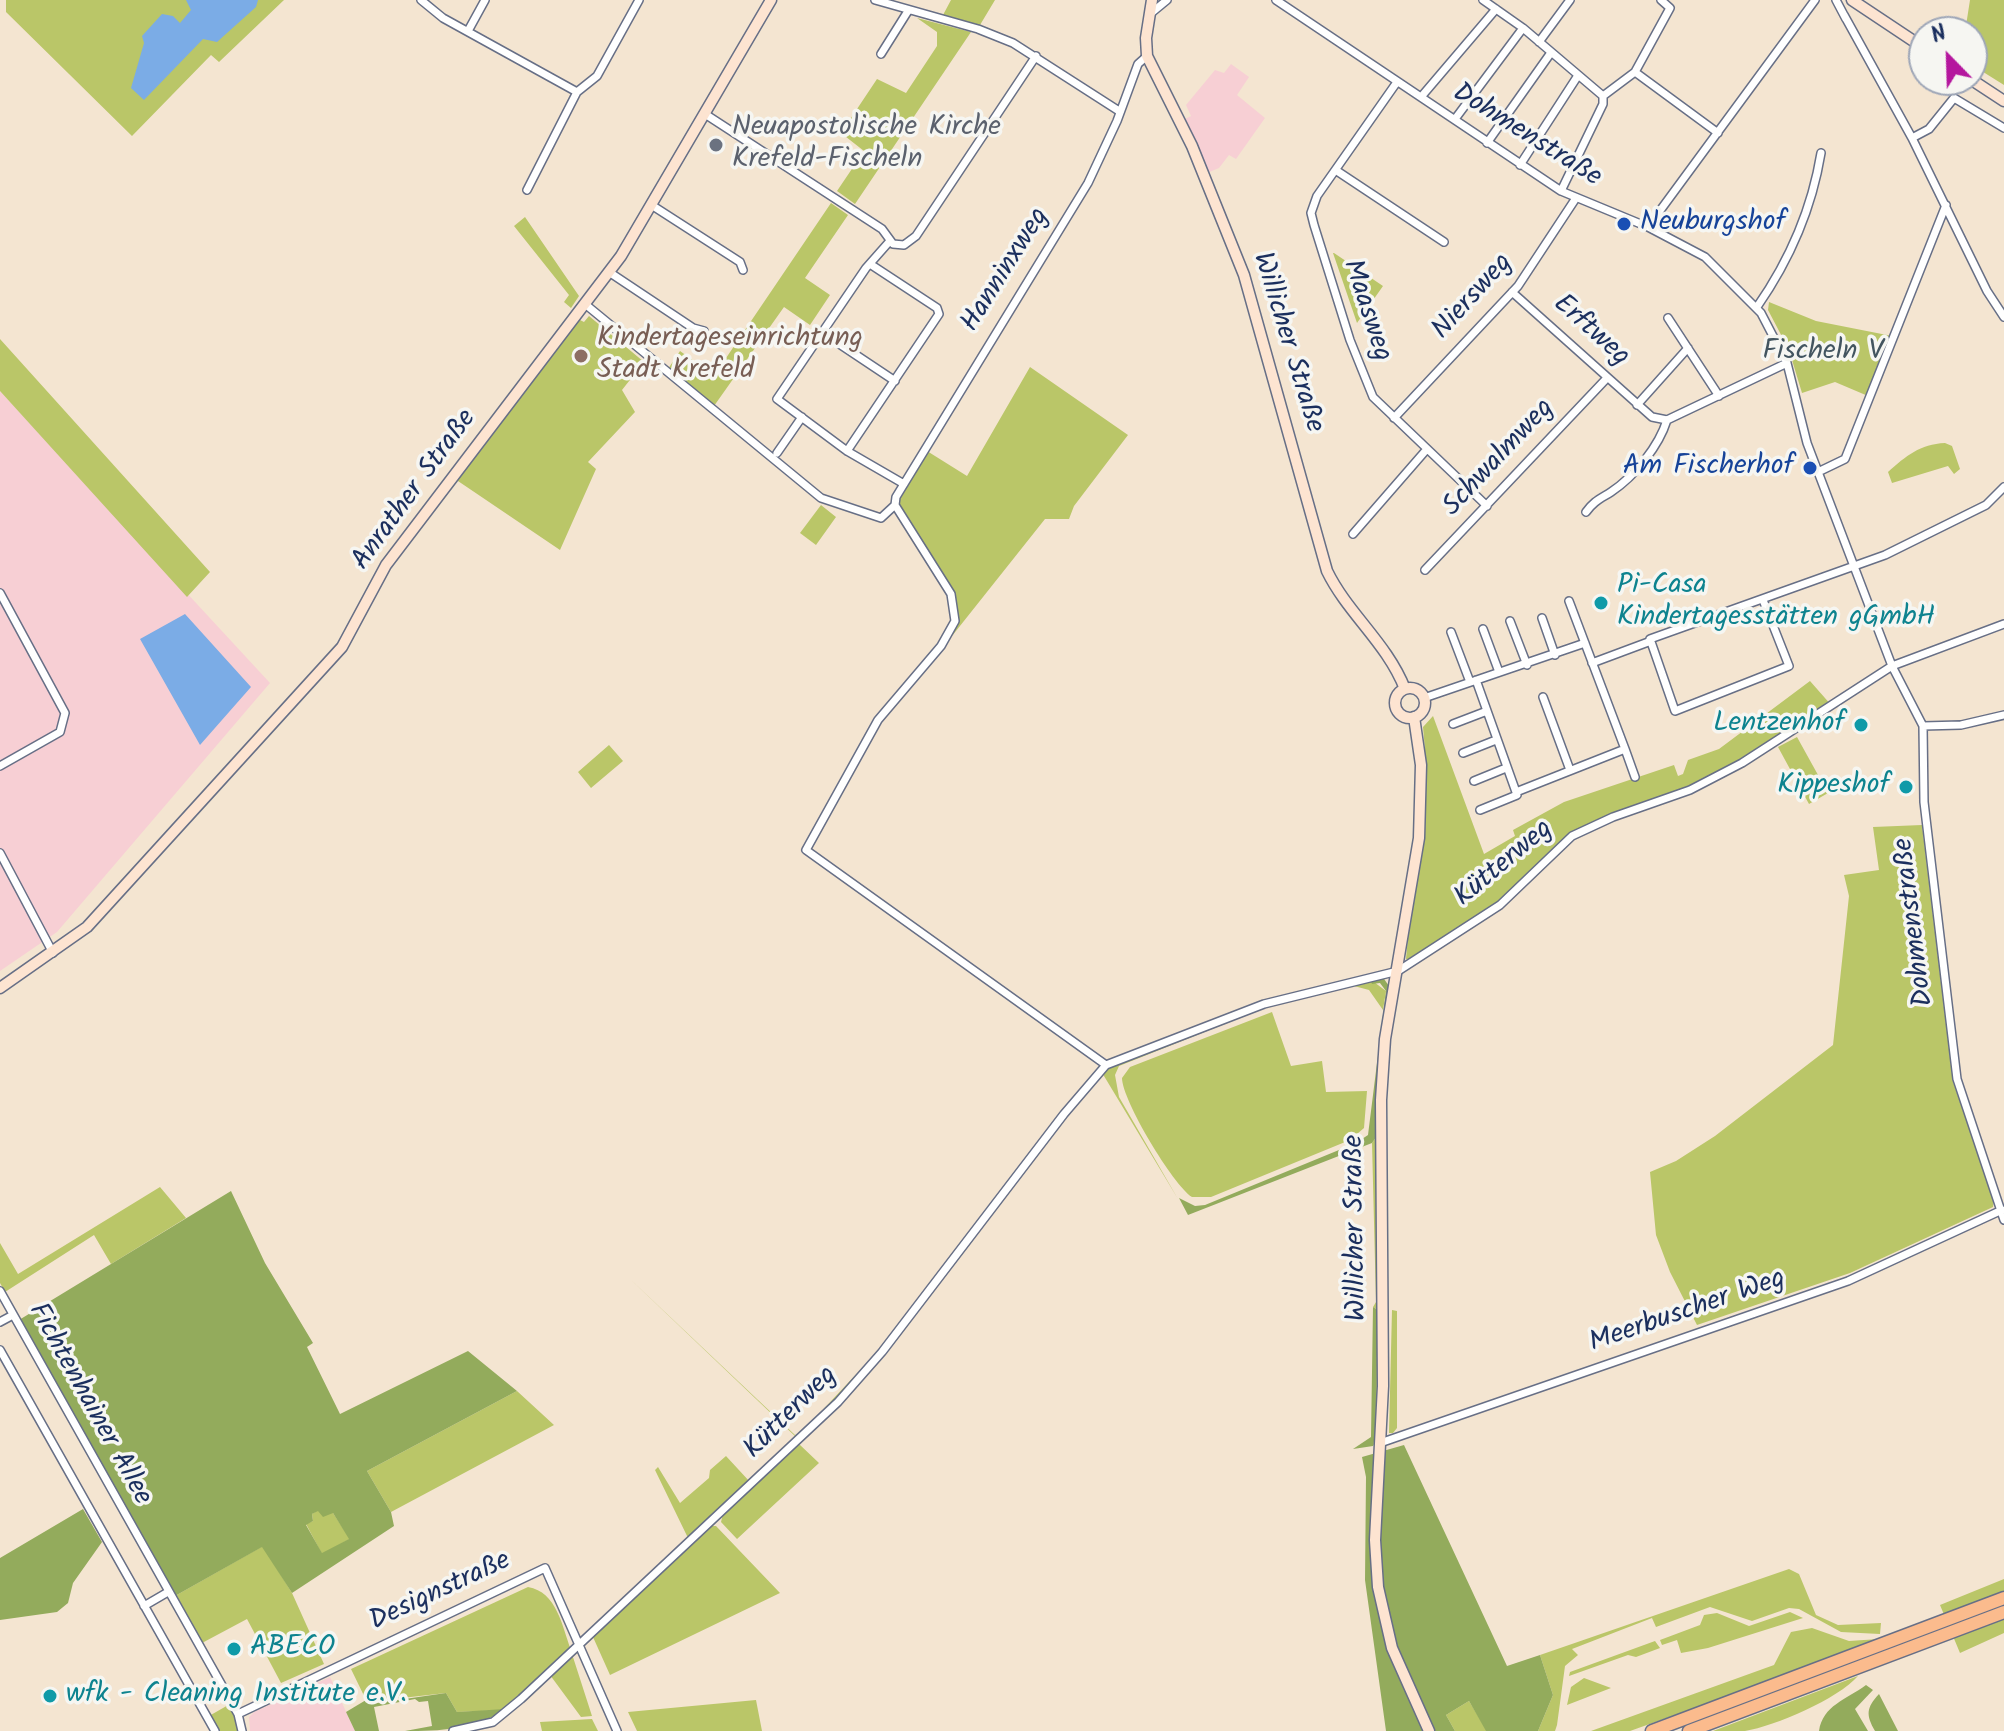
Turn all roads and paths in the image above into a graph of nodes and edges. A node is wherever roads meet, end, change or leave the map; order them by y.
1 (421, 0) edge
2 (485, 0) edge
3 (639, 0) edge
4 (771, 0) edge
5 (876, 0) edge
6 (1152, 0) edge
7 (1167, 0) edge
8 (1276, 0) edge
9 (1295, 0) edge
10 (1483, 0) edge
11 (1570, 0) edge
12 (1661, 0) edge
13 (1815, 0) edge
14 (1836, 0) edge
15 (1852, 0) edge
16 (1288, 8) junction
17 (1496, 9) junction
18 (908, 11) junction
19 (1150, 14) junction
20 (1523, 28) junction
21 (468, 31) junction
22 (1908, 37) edge
23 (1539, 42) junction
24 (881, 54) dead end
25 (1550, 54) junction
26 (1036, 56) junction
27 (1147, 56) junction
28 (1635, 72) junction
29 (1577, 77) junction
30 (1397, 82) junction
31 (577, 92) junction
32 (1603, 96) junction
33 (1421, 97) junction
34 (1119, 111) junction
35 (705, 114) junction
36 (1455, 119) junction
37 (2004, 128) edge
38 (1718, 133) junction
39 (1912, 138) junction
40 (1487, 143) junction
41 (1821, 153) dead end
42 (1520, 165) junction
43 (1337, 171) junction
44 (527, 190) dead end
45 (1561, 191) junction
46 (1576, 198) junction
47 (1946, 205) junction
48 (653, 206) junction
49 (1648, 227) junction
50 (889, 242) junction
51 (1444, 242) dead end
52 (870, 264) junction
53 (743, 270) dead end
54 (609, 272) junction
55 (1512, 292) junction
56 (585, 304) junction
57 (1757, 307) junction
58 (2004, 317) edge
59 (1668, 318) dead end
60 (704, 331) dead end
61 (823, 333) junction
62 (1688, 348) junction
63 (1787, 363) junction
64 (1607, 378) junction
65 (895, 381) junction
66 (1719, 396) junction
67 (1637, 405) junction
68 (802, 417) junction
69 (1394, 418) junction
70 (1667, 420) junction
71 (1427, 449) junction
72 (847, 451) junction
73 (777, 453) dead end
74 (1818, 472) junction
75 (904, 484) junction
76 (2004, 487) edge
77 (895, 505) junction
78 (1487, 506) junction
79 (1586, 512) dead end
80 (1353, 534) dead end
81 (1856, 567) junction
82 (1425, 570) dead end
83 (0, 593) edge
84 (1763, 600) junction
85 (1569, 601) dead end
86 (1542, 618) dead end
87 (1510, 621) dead end
88 (2004, 624) edge
89 (1483, 629) dead end
90 (1451, 632) dead end
91 (1650, 640) junction
92 (1585, 643) junction
93 (1555, 655) junction
94 (1592, 663) junction
95 (1527, 665) junction
96 (1892, 666) junction
97 (1499, 672) junction
98 (1473, 681) junction
99 (1405, 689) junction
100 (1543, 697) dead end
101 (1424, 698) junction
102 (1487, 711) junction
103 (2004, 715) edge
104 (1414, 717) junction
105 (1453, 724) dead end
106 (1923, 726) junction
107 (1496, 740) junction
108 (1625, 749) junction
109 (1463, 753) dead end
110 (0, 766) edge
111 (1506, 768) junction
112 (1570, 770) junction
113 (1635, 777) dead end
114 (1474, 781) dead end
115 (1516, 792) junction
116 (1480, 810) dead end
117 (0, 853) edge
118 (53, 953) junction
119 (1398, 971) junction
120 (0, 988) edge
121 (1106, 1065) junction
122 (2002, 1209) edge
123 (2004, 1220) edge
124 (0, 1291) edge
125 (13, 1315) junction
126 (0, 1322) edge
127 (0, 1350) edge
128 (1380, 1443) junction
129 (168, 1592) junction
130 (2004, 1598) edge
131 (144, 1606) junction
132 (2004, 1612) edge
133 (578, 1647) junction
134 (238, 1714) junction
135 (214, 1731) edge
136 (242, 1731) edge
137 (453, 1731) edge
138 (617, 1731) edge
139 (1429, 1731) edge
140 (1652, 1731) edge
141 (1689, 1731) edge

1 - 21 street
2 - 21 street
3 - 31 street
4 - 35 street, Anrather Straße
5 - 18 street
6 - 19 street
7 - 19 street
8 - 16 street, Dohmenstraße
9 - 16 street
10 - 17 street
11 - 23 street
12 - 28 street
13 - 38 street
14 - 39 street
15 - 22 street
16 - 30 street, Dohmenstraße
17 - 20 street
17 - 33 street
18 - 24 street
18 - 26 street
19 - 27 street
20 - 23 street
20 - 36 street
21 - 31 street
23 - 25 street
25 - 29 street
25 - 40 street
26 - 34 street
26 - 50 street
27 - 34 street, Hanninxweg
27 - 99 street, Willicher Straße
28 - 32 street
28 - 38 street
29 - 32 street
29 - 42 street
30 - 33 street, Dohmenstraße
30 - 43 street, Maasweg
31 - 44 street
32 - 45 street
33 - 36 street, Dohmenstraße
34 - 75 street, Hanninxweg
35 - 48 street, Anrather Straße
35 - 50 street
36 - 40 street, Dohmenstraße
37 - 39 street
38 - 49 street
39 - 47 street
40 - 42 street, Dohmenstraße
41 - 57 street
42 - 45 street, Dohmenstraße
43 - 51 street
43 - 69 street, Maasweg
45 - 46 street, Dohmenstraße
46 - 49 street, Dohmenstraße
46 - 55 street, Niersweg
47 - 58 street
47 - 74 street
48 - 53 street
48 - 54 street, Anrather Straße
49 - 57 street, Dohmenstraße
50 - 52 street
52 - 61 street
52 - 65 street
54 - 56 street, Anrather Straße
54 - 60 street
55 - 64 street, Erftweg
55 - 69 street, Niersweg
56 - 77 street
56 - 118 street, Anrather Straße
57 - 63 street, Dohmenstraße
59 - 62 street
61 - 65 street
61 - 68 street
62 - 66 street
62 - 67 street, Erftweg
63 - 66 street
63 - 74 street, Dohmenstraße
64 - 67 street, Erftweg
64 - 78 street, Schwalmweg
65 - 72 street
66 - 70 street
67 - 70 street, Erftweg
68 - 72 street
68 - 73 street
69 - 71 street, Maasweg
70 - 79 street
71 - 78 street, Maasweg
71 - 80 street
72 - 75 street
74 - 81 street, Dohmenstraße
75 - 77 street, Hanninxweg
76 - 81 street
77 - 121 street
78 - 82 street, Schwalmweg
81 - 84 street
81 - 96 street, Dohmenstraße
83 - 110 street
84 - 91 street
84 - 91 street
85 - 92 street
86 - 93 street
87 - 95 street
88 - 96 street, Kütterweg
89 - 97 street
90 - 98 street
91 - 94 street
92 - 93 street
92 - 94 street
93 - 95 street
94 - 108 street
95 - 97 street
96 - 106 street, Dohmenstraße
96 - 119 street, Kütterweg
97 - 98 street
98 - 101 street
98 - 102 street
99 - 101 street
99 - 104 street
100 - 112 street
101 - 104 street
102 - 105 street
102 - 107 street
103 - 106 street
104 - 119 street, Willicher Straße
106 - 122 street, Dohmenstraße
107 - 109 street
107 - 111 street
108 - 112 street
108 - 113 street
111 - 114 street
111 - 115 street
112 - 115 street
115 - 116 street
117 - 118 street
118 - 120 street, Anrather Straße
119 - 121 street, Kütterweg
119 - 128 street, Willicher Straße
121 - 133 street, Kütterweg
122 - 123 street, Dohmenstraße
122 - 128 street, Meerbuscher Weg
124 - 125 street, Fichtenhainer Allee
125 - 126 street
125 - 129 street, Fichtenhainer Allee
127 - 131 street, Fichtenhainer Allee
128 - 139 street, Willicher Straße
129 - 131 street
129 - 134 street, Fichtenhainer Allee
130 - 140 highway
131 - 135 street, Fichtenhainer Allee
132 - 141 highway
133 - 134 street, Designstraße
133 - 137 street, Kütterweg
133 - 138 street, Designstraße
134 - 136 street, Fichtenhainer Allee

